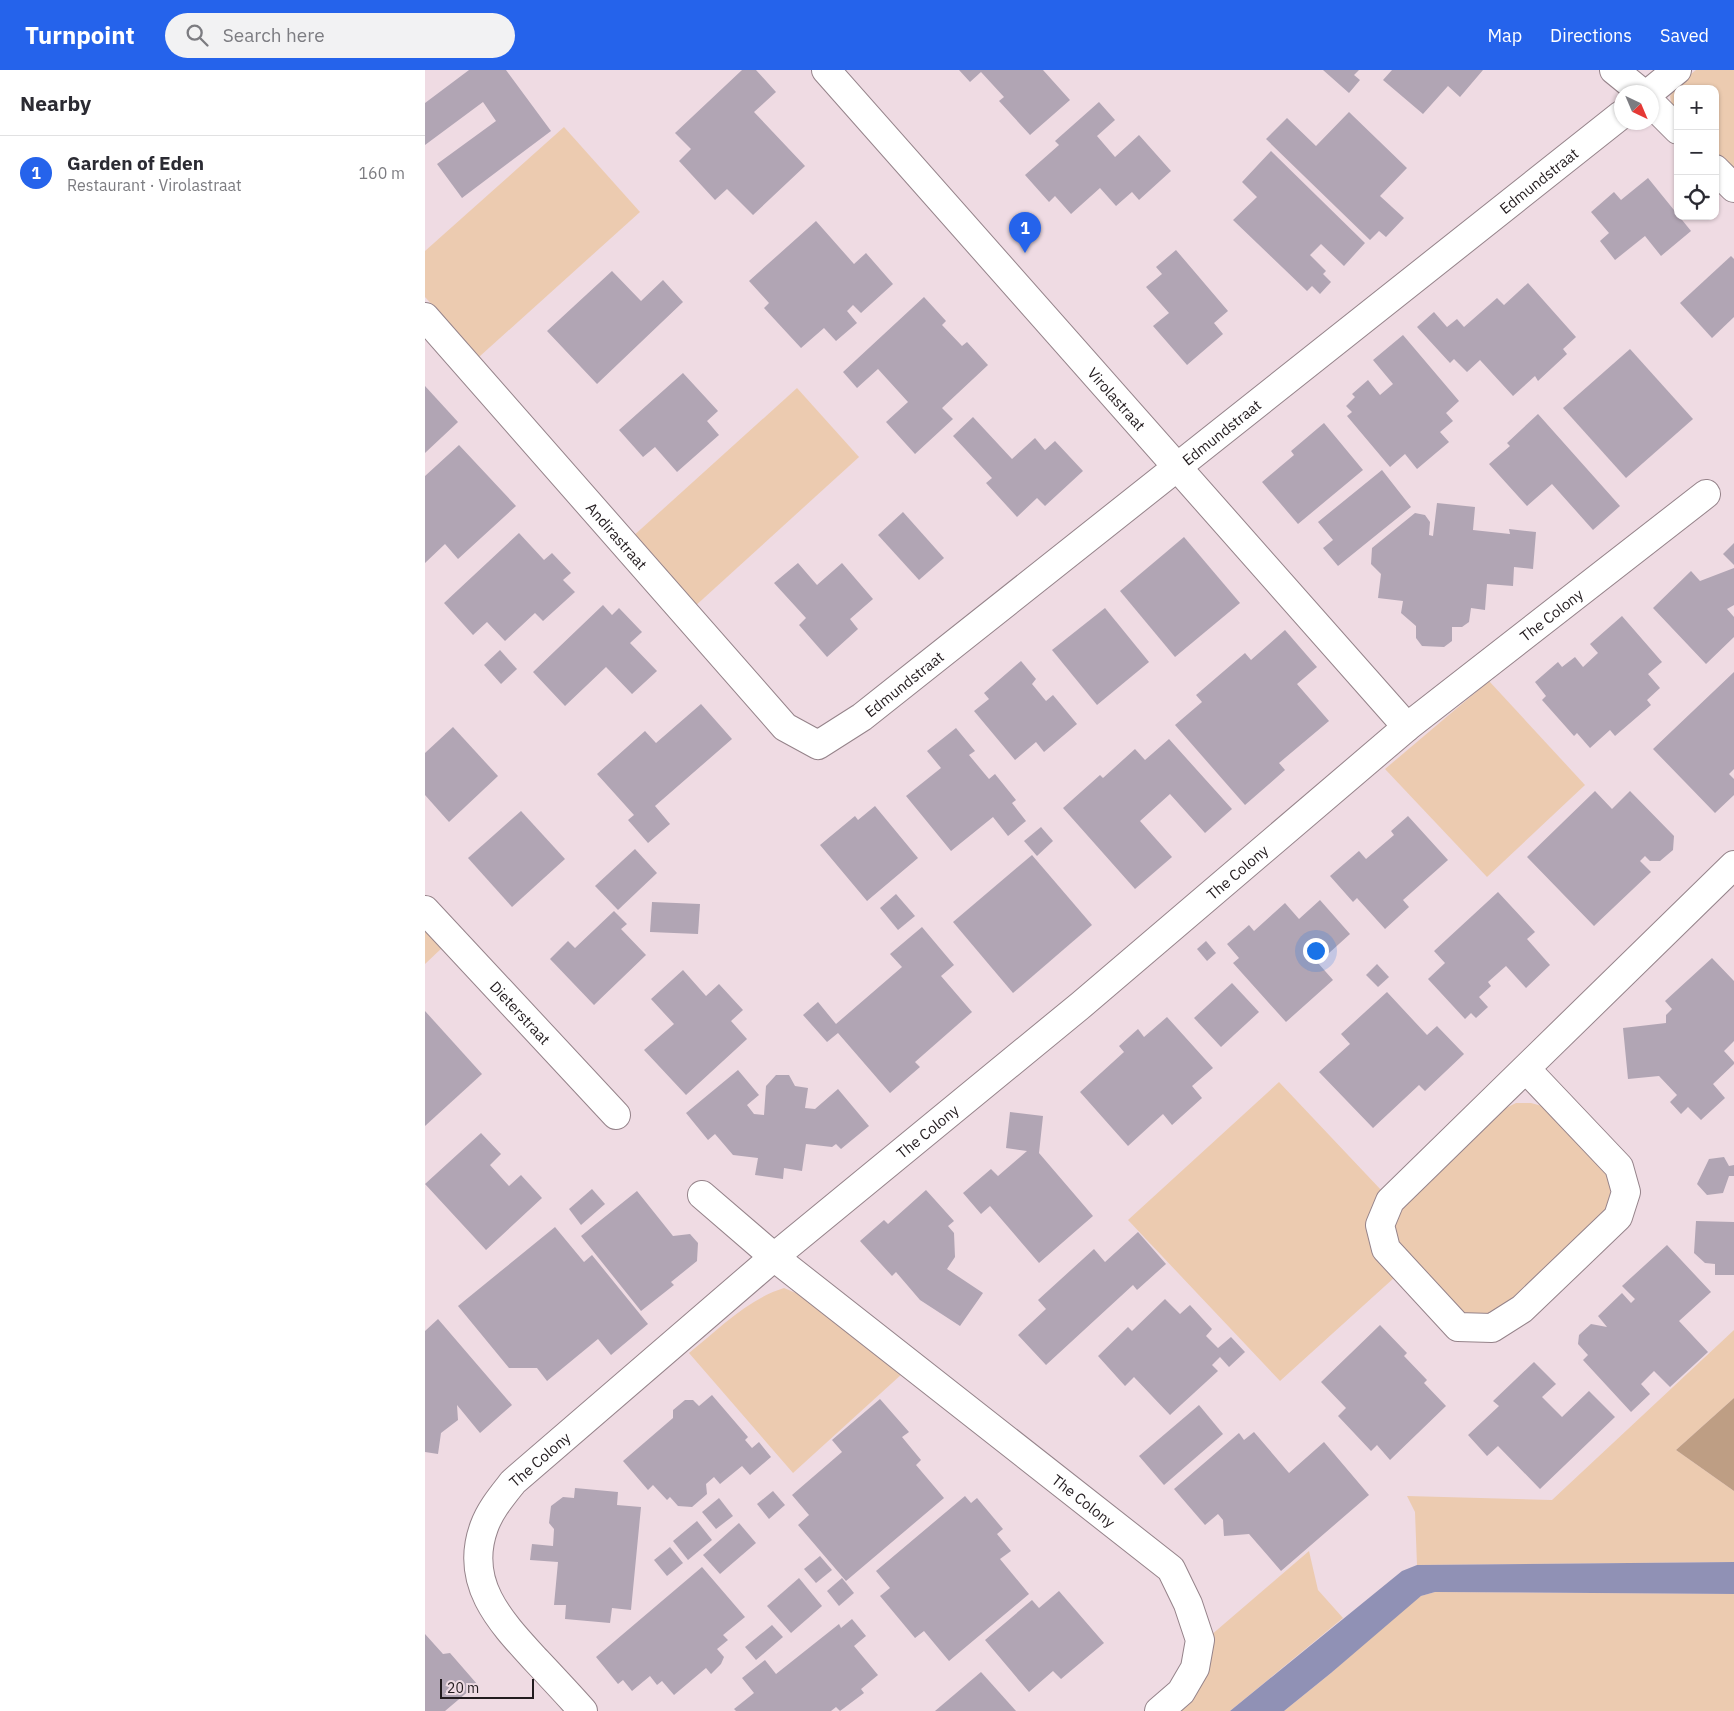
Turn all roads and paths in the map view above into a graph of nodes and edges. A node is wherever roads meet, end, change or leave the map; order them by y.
1 (826, 70) edge
2 (1614, 70) edge
3 (1677, 70) edge
4 (1632, 85) edge
5 (1659, 85) edge
6 (1659, 111) edge
7 (1614, 121) edge
8 (1674, 126) edge
9 (1719, 173) edge
10 (1734, 188) edge
11 (425, 317) edge
12 (1177, 466) junction
13 (1706, 494) dead end
14 (1407, 726) junction
15 (818, 745) joint
16 (1734, 866) edge
17 (425, 910) edge
18 (1527, 1069) junction
19 (617, 1115) dead end
20 (702, 1195) dead end
21 (774, 1257) junction
22 (583, 1711) edge
23 (1159, 1711) edge

1 - 12 street, Virolastraat
2 - 4 street
3 - 5 street
6 - 8 street
7 - 12 street, Edmundstraat
9 - 10 street
11 - 15 street, Andirastraat
12 - 14 street, Virolastraat
12 - 15 street, Edmundstraat
13 - 14 street, The Colony
14 - 21 street, The Colony
16 - 18 street
17 - 19 street, Dieterstraat
18 - 18 street
20 - 21 street, The Colony
21 - 22 street, The Colony
21 - 23 street, The Colony

